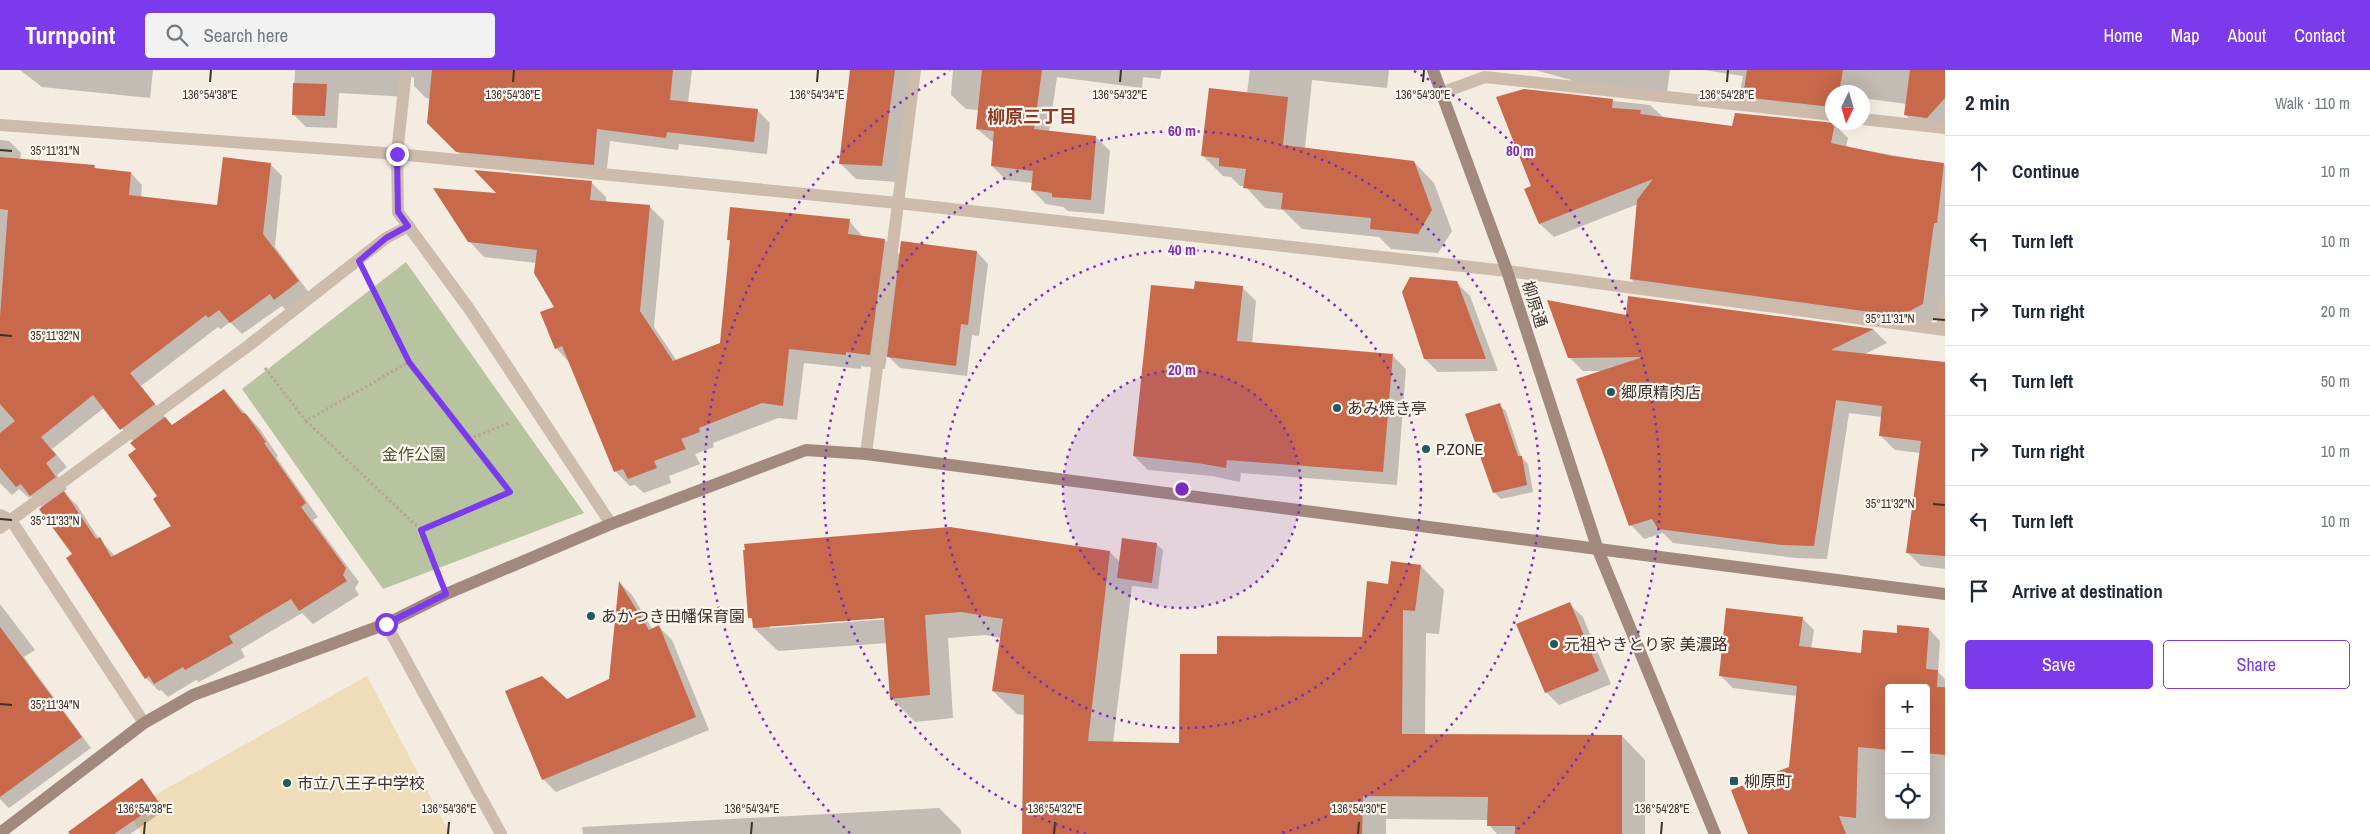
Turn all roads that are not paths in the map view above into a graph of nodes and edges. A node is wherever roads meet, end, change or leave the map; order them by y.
1 (406, 70) edge
2 (915, 70) edge
3 (1433, 70) edge
4 (1441, 93) junction
5 (1825, 114) edge
6 (1870, 120) edge
7 (0, 125) edge
8 (1945, 128) edge
9 (397, 154) junction
10 (898, 203) junction
11 (408, 226) junction
12 (1507, 271) junction
13 (1945, 300) edge
14 (1943, 330) edge
15 (866, 454) junction
16 (6, 517) edge
17 (611, 524) junction
18 (0, 528) edge
19 (1598, 550) junction
20 (1945, 594) edge
21 (386, 624) junction
22 (144, 723) junction
23 (0, 833) edge
24 (502, 834) edge
25 (1715, 834) edge

1 - 9 street
2 - 10 street
3 - 4 street, 柳原通
4 - 5 street
4 - 12 street, 柳原通
6 - 8 street
7 - 9 street
9 - 10 street
9 - 11 street
10 - 12 street
10 - 15 street
11 - 16 street
11 - 17 street
12 - 14 street
12 - 19 street, 柳原通
13 - 14 street
15 - 17 street
15 - 19 street
16 - 18 street
16 - 22 street
17 - 21 street
19 - 20 street
19 - 25 street, 柳原通
21 - 22 street
21 - 24 street
22 - 23 street

